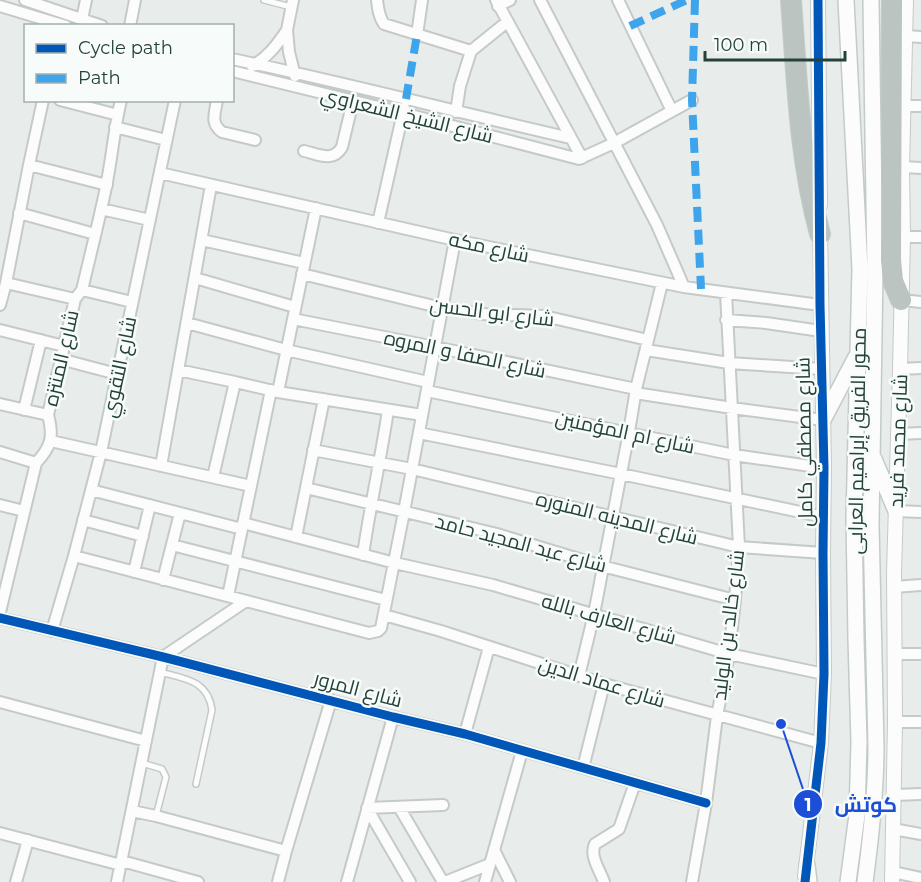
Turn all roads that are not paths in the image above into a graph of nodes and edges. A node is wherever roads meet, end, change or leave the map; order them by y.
1 (25, 0) edge
2 (86, 0) edge
3 (135, 0) edge
4 (264, 0) edge
5 (377, 0) edge
6 (422, 0) edge
7 (510, 0) edge
8 (540, 0) edge
9 (618, 0) edge
10 (791, 0) edge
11 (810, 0) edge
12 (818, 0) edge
13 (846, 0) edge
14 (871, 0) edge
15 (892, 0) edge
16 (906, 0) edge
17 (497, 3) edge
18 (292, 4) edge
19 (0, 6) edge
20 (82, 20) junction
21 (507, 22) junction
22 (61, 24) edge
23 (95, 24) edge
24 (130, 24) edge
25 (819, 29) junction
26 (286, 30) junction
27 (417, 35) junction
28 (905, 36) junction
29 (921, 37) edge
30 (471, 51) junction
31 (234, 59) edge
32 (256, 64) junction
33 (236, 72) edge
34 (293, 72) junction
35 (299, 87) junction
36 (406, 99) junction
37 (692, 100) dead end
38 (353, 101) junction
39 (43, 102) edge
40 (68, 102) edge
41 (121, 102) edge
42 (175, 102) edge
43 (218, 102) edge
44 (904, 105) junction
45 (921, 106) edge
46 (672, 111) junction
47 (456, 112) junction
48 (403, 113) junction
49 (118, 115) junction
50 (115, 127) junction
51 (570, 138) junction
52 (166, 140) junction
53 (255, 140) dead end
54 (614, 143) junction
55 (304, 151) dead end
56 (582, 158) junction
57 (29, 165) junction
58 (902, 167) junction
59 (921, 168) edge
60 (160, 173) junction
61 (107, 185) junction
62 (211, 185) junction
63 (316, 208) junction
64 (101, 209) junction
65 (19, 213) junction
66 (150, 220) junction
67 (378, 223) junction
68 (95, 234) junction
69 (820, 234) junction
70 (903, 237) junction
71 (921, 237) edge
72 (202, 240) junction
73 (455, 240) junction
74 (303, 269) junction
75 (195, 278) junction
76 (6, 283) junction
77 (662, 283) junction
78 (684, 287) junction
79 (82, 290) junction
80 (726, 293) junction
81 (75, 299) junction
82 (901, 300) junction
83 (132, 302) junction
84 (921, 302) edge
85 (0, 305) edge
86 (820, 305) junction
87 (295, 307) junction
88 (442, 308) junction
89 (293, 319) junction
90 (726, 320) junction
91 (187, 323) junction
92 (0, 330) edge
93 (821, 332) junction
94 (41, 340) junction
95 (647, 345) junction
96 (64, 346) junction
97 (435, 347) junction
98 (286, 350) junction
99 (858, 354) junction
100 (60, 359) junction
101 (729, 363) junction
102 (921, 368) edge
103 (822, 369) junction
104 (900, 369) junction
105 (178, 370) junction
106 (117, 374) junction
107 (235, 382) junction
108 (428, 386) junction
109 (274, 391) junction
110 (636, 391) junction
111 (324, 399) junction
112 (0, 404) edge
113 (732, 408) junction
114 (24, 410) junction
115 (388, 410) junction
116 (48, 415) junction
117 (422, 416) junction
118 (823, 420) junction
119 (629, 432) junction
120 (419, 433) junction
121 (921, 433) edge
122 (898, 434) junction
123 (51, 441) junction
124 (313, 450) junction
125 (871, 450) junction
126 (0, 452) edge
127 (101, 452) junction
128 (734, 455) junction
129 (380, 462) junction
130 (36, 463) junction
131 (161, 466) junction
132 (824, 468) junction
133 (412, 469) junction
134 (621, 474) junction
135 (213, 477) junction
136 (251, 486) junction
137 (306, 488) junction
138 (91, 490) junction
139 (736, 499) junction
140 (370, 504) junction
141 (0, 505) edge
142 (150, 505) junction
143 (24, 511) junction
144 (404, 512) junction
145 (896, 512) junction
146 (921, 512) edge
147 (180, 513) junction
148 (612, 516) junction
149 (824, 517) junction
150 (83, 520) junction
151 (242, 526) junction
152 (143, 536) junction
153 (296, 537) junction
154 (172, 545) junction
155 (739, 547) junction
156 (823, 553) junction
157 (363, 555) junction
158 (74, 556) junction
159 (0, 561) edge
160 (235, 562) junction
161 (395, 563) junction
162 (12, 564) junction
163 (602, 566) junction
164 (134, 572) junction
165 (163, 580) junction
166 (921, 585) edge
167 (894, 587) junction
168 (228, 596) junction
169 (386, 600) junction
170 (735, 600) junction
171 (246, 601) junction
172 (0, 612) edge
173 (594, 614) junction
174 (384, 615) junction
175 (0, 618) edge
176 (52, 631) junction
177 (489, 647) junction
178 (729, 654) junction
179 (895, 654) junction
180 (921, 654) edge
181 (163, 657) junction
182 (160, 672) junction
183 (824, 674) junction
184 (579, 676) junction
185 (604, 684) junction
186 (331, 700) junction
187 (0, 702) edge
188 (717, 716) junction
189 (393, 717) junction
190 (895, 722) junction
191 (921, 722) edge
192 (465, 734) junction
193 (146, 741) junction
194 (821, 743) junction
195 (522, 751) junction
196 (142, 763) junction
197 (583, 768) junction
198 (635, 783) junction
199 (196, 784) dead end
200 (921, 794) edge
201 (894, 795) junction
202 (705, 803) junction
203 (443, 805) dead end
204 (399, 807) junction
205 (367, 808) junction
206 (132, 811) junction
207 (156, 816) junction
208 (893, 829) junction
209 (0, 833) edge
210 (921, 834) edge
211 (28, 840) junction
212 (494, 850) junction
213 (286, 851) junction
214 (122, 863) junction
215 (490, 864) junction
216 (807, 865) joint
217 (892, 877) edge
218 (921, 878) edge
219 (16, 882) edge
220 (117, 882) edge
221 (198, 882) edge
222 (278, 882) edge
223 (347, 882) edge
224 (410, 882) edge
225 (444, 882) edge
226 (485, 882) edge
227 (510, 882) edge
228 (604, 882) edge
229 (692, 882) edge
230 (807, 882) edge
231 (848, 882) edge
232 (865, 882) edge

1 - 20 street
2 - 20 street
3 - 24 street
4 - 18 lane
5 - 27 street
6 - 27 street
7 - 17 street
8 - 54 street
9 - 46 street
10 - 69 highway
11 - 25 street
12 - 25 street, شارع مصطفي كامل
13 - 99 main road, محور الفريق إبراهيم العرابى
14 - 125 main road, محور الفريق إبراهيم العرابى
15 - 82 highway
16 - 28 street, شارع محمد فريد
17 - 21 street
18 - 26 street
19 - 22 street
20 - 23 street
21 - 30 street
21 - 51 street
25 - 69 street, شارع مصطفي كامل
26 - 32 street
26 - 34 street
27 - 30 street
28 - 29 street
28 - 44 street, شارع محمد فريد
30 - 47 street
31 - 32 street, شارع الشيخ الشعراوي
32 - 33 street
32 - 34 street, شارع الشيخ الشعراوي
33 - 35 street, شارع الشيخ الشعراوي
34 - 35 street
34 - 36 street, شارع الشيخ الشعراوي
35 - 38 street, شارع الشيخ الشعراوي
36 - 47 street, شارع الشيخ الشعراوي
36 - 48 street
37 - 46 street
38 - 48 street, شارع الشيخ الشعراوي
38 - 55 street
39 - 57 street
40 - 49 street
41 - 49 street, شارع المنتزه
42 - 52 street, شارع التقوي
43 - 53 street
44 - 45 street
44 - 58 street, شارع محمد فريد
46 - 54 street
47 - 51 street, شارع الشيخ الشعراوي
48 - 56 street, شارع الشيخ الشعراوي
48 - 67 street
49 - 50 street, شارع المنتزه
50 - 52 street
50 - 61 street, شارع المنتزه
51 - 56 street
52 - 60 street, شارع التقوي
54 - 56 street
54 - 78 street
57 - 61 street
57 - 65 street
58 - 59 street
58 - 70 street, شارع محمد فريد
60 - 62 street, شارع مكه
60 - 66 street, شارع التقوي
61 - 64 street, شارع المنتزه
62 - 63 street, شارع مكه
62 - 72 street
63 - 67 street, شارع مكه
63 - 74 street
64 - 66 street
64 - 68 street, شارع المنتزه
65 - 68 street
65 - 76 street
66 - 83 street, شارع التقوي
67 - 73 street, شارع مكه
68 - 79 street, شارع المنتزه
69 - 86 street, شارع مصطفي كامل
70 - 71 street
70 - 82 street, شارع محمد فريد
72 - 74 street, شارع ابو الحسن
72 - 75 street
73 - 77 street, شارع مكه
73 - 88 street
74 - 87 street
74 - 88 street, شارع ابو الحسن
75 - 87 street
75 - 91 street
76 - 81 street
76 - 85 street
77 - 78 street, شارع مكه
77 - 95 street
78 - 80 street, شارع مكه
79 - 81 street, شارع المنتزه
79 - 83 street
80 - 86 street, شارع مكه
80 - 90 street, شارع خالد بن الوليد
81 - 96 street, شارع المنتزه
82 - 84 street
82 - 104 street, شارع محمد فريد
83 - 106 street, شارع التقوي
86 - 93 street, شارع مصطفي كامل
87 - 89 street
88 - 95 street, شارع ابو الحسن
88 - 97 street
89 - 97 street, شارع الصفا و المروه
89 - 98 street
90 - 93 street
90 - 101 street, شارع خالد بن الوليد
91 - 98 street, شارع ام المؤمنين
91 - 105 street
92 - 94 street
93 - 103 street, شارع مصطفي كامل
94 - 96 street
94 - 114 street
95 - 101 street, شارع ابو الحسن
95 - 110 street
96 - 100 street, شارع المنتزه
97 - 108 street
97 - 110 street, شارع الصفا و المروه
98 - 108 street, شارع ام المؤمنين
98 - 109 street
99 - 118 main road
99 - 231 main road, محور الفريق إبراهيم العرابى
100 - 106 street
100 - 116 street, شارع المنتزه
101 - 103 street, شارع ابو الحسن
101 - 113 street, شارع خالد بن الوليد
102 - 104 street
103 - 118 street, شارع مصطفي كامل
104 - 122 street, شارع محمد فريد
105 - 107 street
105 - 131 street
106 - 127 street, شارع التقوي
107 - 109 street
107 - 135 street
108 - 117 street
108 - 119 street, شارع ام المؤمنين
109 - 111 street
109 - 136 street
110 - 113 street, شارع الصفا و المروه
110 - 119 street
111 - 115 street
111 - 124 street
112 - 114 street
113 - 118 street, شارع الصفا و المروه
113 - 128 street, شارع خالد بن الوليد
114 - 116 street
115 - 117 street
115 - 129 street
116 - 123 street, شارع المنتزه
117 - 120 street
118 - 132 street, شارع مصطفي كامل
119 - 128 street, شارع ام المؤمنين
119 - 134 street
120 - 133 street
120 - 134 street
121 - 122 street
122 - 145 street, شارع محمد فريد
123 - 127 street
123 - 130 street
124 - 129 street, شارع المدينه المنوره
124 - 137 street
125 - 145 main road
125 - 232 main road, محور الفريق إبراهيم العرابى
126 - 130 street
127 - 131 street
127 - 138 street, شارع التقوي
128 - 132 street, شارع ام المؤمنين
128 - 139 street, شارع خالد بن الوليد
129 - 133 street, شارع المدينه المنوره
129 - 140 street
130 - 143 street
131 - 135 street
132 - 149 street, شارع مصطفي كامل
133 - 144 street
133 - 148 street, شارع المدينه المنوره
134 - 139 street
134 - 148 street
135 - 136 street
136 - 151 street
137 - 140 street, شارع عبد المجيد حامد
137 - 153 street
138 - 142 street, شارع العارف بالله
138 - 150 street, شارع التقوي
139 - 149 street
139 - 155 street, شارع خالد بن الوليد
140 - 144 street, شارع عبد المجيد حامد
140 - 157 street
141 - 143 street
142 - 147 street, شارع العارف بالله
142 - 152 street
143 - 162 street
144 - 161 street
144 - 163 street, شارع عبد المجيد حامد
145 - 146 street
145 - 167 street, شارع محمد فريد
147 - 151 street, شارع العارف بالله
147 - 154 street
148 - 155 street, شارع المدينه المنوره
148 - 163 street
149 - 156 street, شارع مصطفي كامل
150 - 152 street
150 - 158 street, شارع التقوي
151 - 153 street, شارع العارف بالله
151 - 160 street
152 - 164 street
153 - 157 street, شارع العارف بالله
154 - 160 street
154 - 165 street
155 - 156 street, شارع المدينه المنوره
155 - 170 street, شارع خالد بن الوليد
156 - 183 street, شارع مصطفي كامل
157 - 161 street, شارع العارف بالله
158 - 164 street
158 - 176 street, شارع التقوي
159 - 162 street
160 - 168 street
160 - 169 street
161 - 169 street
161 - 173 street, شارع العارف بالله
162 - 172 street
163 - 170 street, شارع عبد المجيد حامد
163 - 173 street
164 - 165 street
165 - 168 street
166 - 167 street
167 - 179 street, شارع محمد فريد
168 - 171 street
169 - 174 street
170 - 178 street, شارع خالد بن الوليد
171 - 174 street
171 - 181 street
173 - 178 street, شارع العارف بالله
173 - 184 street
174 - 177 street, شارع عماد الدين
175 - 176 street, شارع المرور
176 - 181 street, شارع المرور
177 - 184 street, شارع عماد الدين
177 - 192 street
178 - 183 street, شارع العارف بالله
178 - 188 street, شارع خالد بن الوليد
179 - 180 street
179 - 190 street, شارع محمد فريد
181 - 182 street
181 - 186 street, شارع المرور
182 - 193 street
182 - 199 lane
183 - 194 street, شارع مصطفي كامل
184 - 185 street, شارع عماد الدين
185 - 188 street, شارع عماد الدين
185 - 197 street
186 - 189 street, شارع المرور
186 - 213 street
187 - 193 street
188 - 194 street, شارع عماد الدين
188 - 202 street, شارع خالد بن الوليد
189 - 192 street, شارع المرور
189 - 205 street
190 - 191 street
190 - 201 street, شارع محمد فريد
192 - 195 street, شارع المرور
193 - 196 street
194 - 216 street, شارع مصطفي كامل
195 - 197 street, شارع المرور
195 - 212 street
196 - 206 street
196 - 207 lane
197 - 198 street, شارع المرور
198 - 202 street, شارع المرور
198 - 228 street
200 - 201 street
201 - 208 street, شارع محمد فريد
202 - 229 street, شارع خالد بن الوليد
203 - 204 street
204 - 205 street
204 - 225 street
205 - 223 street
205 - 224 street
206 - 207 street
206 - 214 street
207 - 213 street
208 - 210 street
208 - 217 street, شارع محمد فريد
209 - 211 street
211 - 214 street
211 - 219 street
212 - 215 street
212 - 227 street
213 - 222 street
214 - 220 street
214 - 221 street
215 - 225 street
215 - 226 street
216 - 230 main road
217 - 218 street

